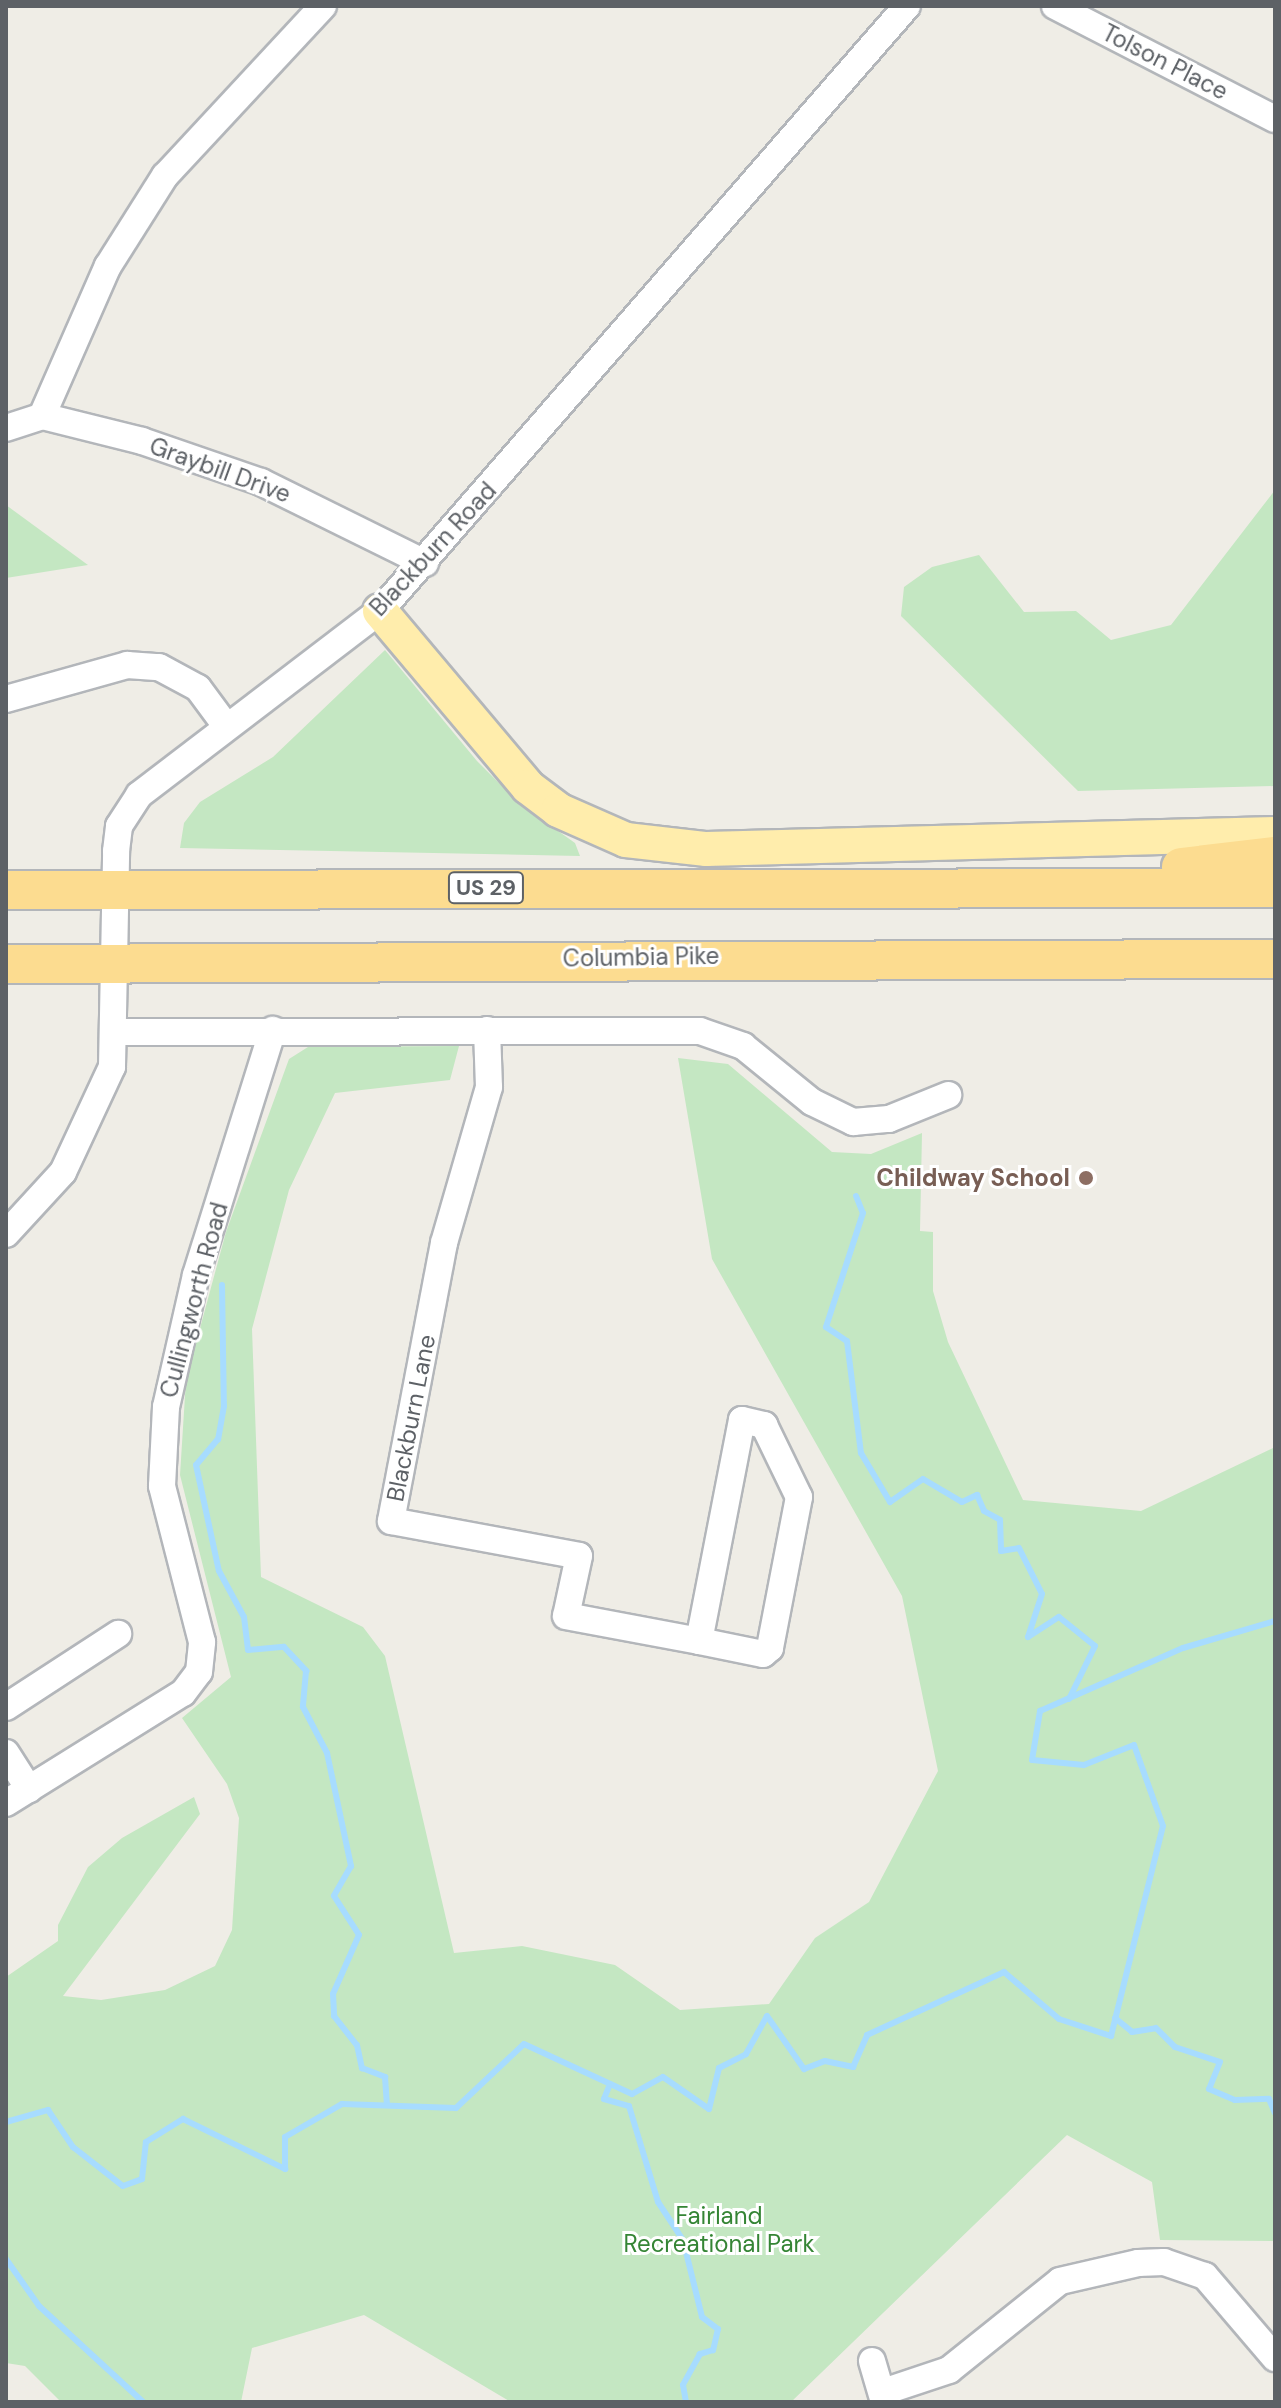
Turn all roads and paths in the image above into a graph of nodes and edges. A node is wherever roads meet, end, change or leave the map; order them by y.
1 (323, 6) edge
2 (907, 6) edge
3 (1055, 6) edge
4 (1275, 119) edge
5 (42, 416) junction
6 (6, 428) edge
7 (425, 563) junction
8 (380, 611) junction
9 (6, 699) edge
10 (226, 726) junction
11 (1275, 834) edge
12 (1275, 856) edge
13 (855, 887) junction
14 (1275, 888) edge
15 (6, 890) edge
16 (117, 890) junction
17 (1275, 959) edge
18 (6, 964) edge
19 (115, 965) junction
20 (273, 1030) junction
21 (487, 1030) junction
22 (116, 1032) junction
23 (948, 1095) dead end
24 (6, 1234) edge
25 (118, 1634) dead end
26 (699, 1641) junction
27 (6, 1707) edge
28 (6, 1753) edge
29 (29, 1789) junction
30 (6, 1803) edge
31 (1275, 2358) edge
32 (872, 2361) dead end
33 (883, 2397) edge

1 - 5 street
2 - 7 street, Blackburn Road
3 - 4 street, Tolson Place
5 - 6 street
5 - 7 street, Graybill Drive
7 - 8 street, Blackburn Road
8 - 10 street, Blackburn Road
8 - 11 main road
9 - 10 street
10 - 16 street, Blackburn Road
12 - 13 highway
13 - 14 highway, US 29
13 - 16 highway, US 29
15 - 16 highway, US 29
16 - 19 street, Blackburn Road
17 - 19 highway, Columbia Pike
18 - 19 highway, Columbia Pike
19 - 22 street, Blackburn Road
20 - 21 street
20 - 22 street
20 - 29 street, Cullingworth Road
21 - 23 street
21 - 26 street, Blackburn Lane
22 - 24 street, Blackburn Road
25 - 27 street
26 - 26 street, Blackburn Lane
28 - 29 street
29 - 30 street, Cullingworth Road
31 - 33 street
32 - 33 street

